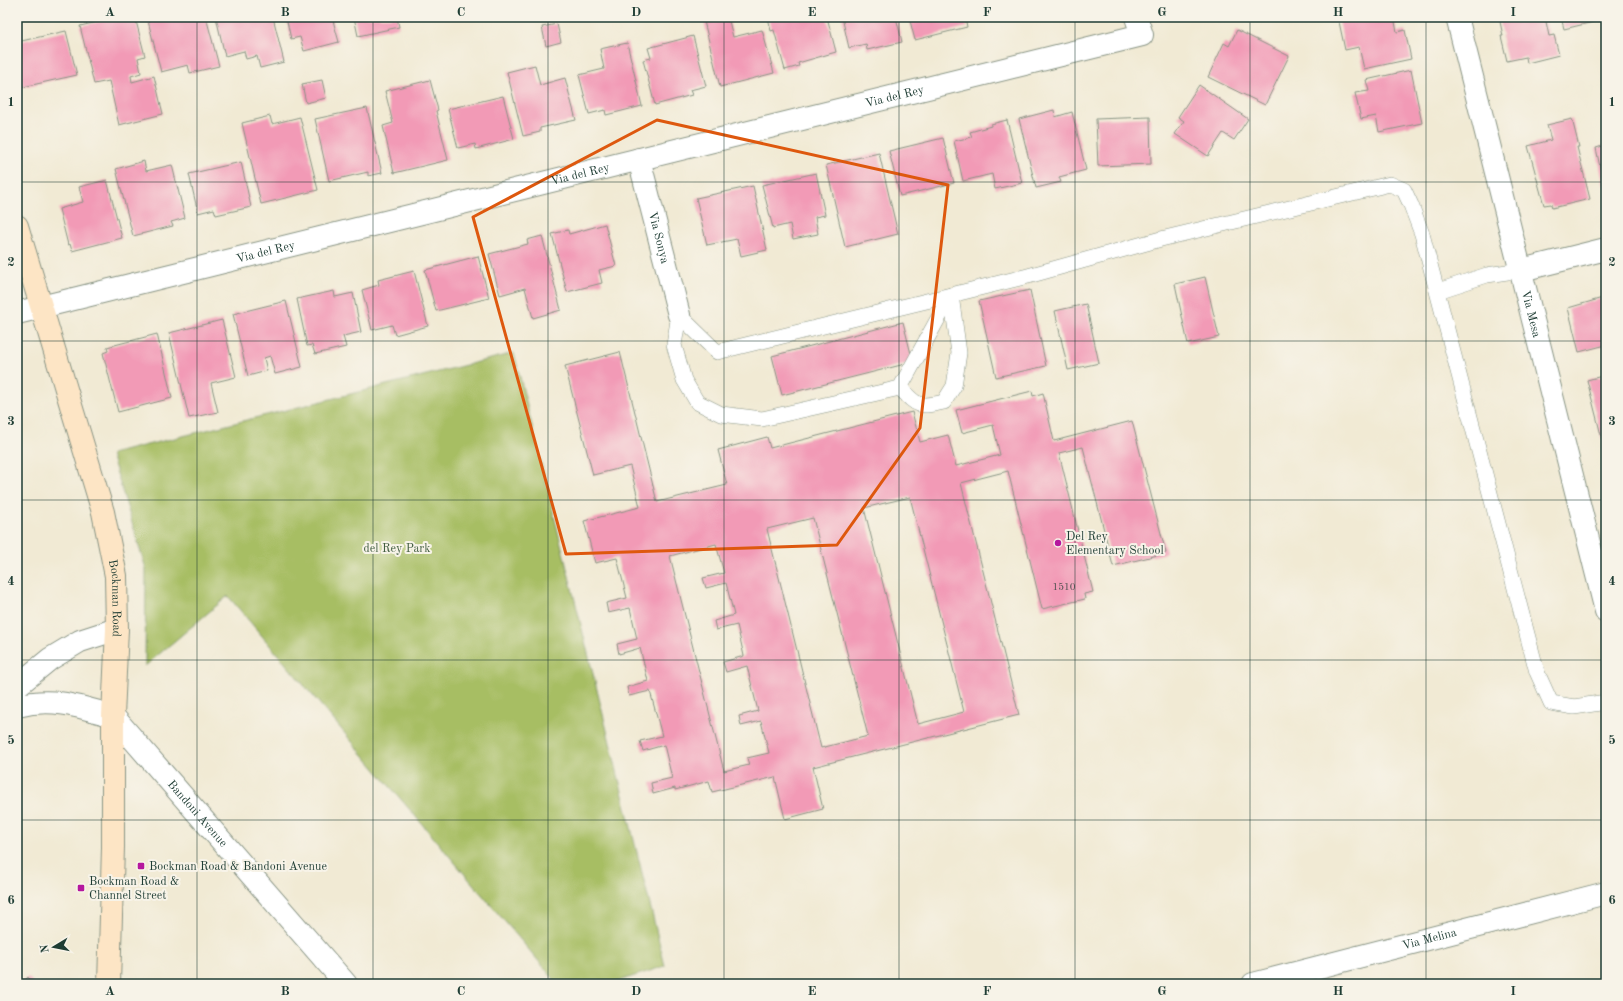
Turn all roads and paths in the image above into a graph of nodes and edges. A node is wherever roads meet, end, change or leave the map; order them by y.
1 (1457, 17) edge
2 (1139, 26) edge
3 (639, 159) junction
4 (17, 226) edge
5 (1606, 249) edge
6 (1521, 270) junction
7 (1438, 291) junction
8 (951, 295) junction
9 (42, 307) junction
10 (17, 313) edge
11 (679, 315) junction
12 (900, 388) junction
13 (1601, 566) edge
14 (1606, 611) edge
15 (117, 629) junction
16 (17, 686) edge
17 (1606, 702) edge
18 (17, 706) edge
19 (113, 716) junction
20 (1606, 893) edge
21 (109, 984) edge
22 (346, 984) edge
23 (1253, 984) edge

1 - 6 street, Via Mesa
2 - 3 street, Via del Rey
3 - 9 street, Via del Rey
3 - 11 street, Via Sonya
4 - 9 street, Bockman Road
5 - 6 street
6 - 7 lane
6 - 13 street, Via Mesa
7 - 8 lane
7 - 17 lane
8 - 11 lane
8 - 12 lane
8 - 12 lane
9 - 10 street, Via del Rey
9 - 15 street, Bockman Road
11 - 12 lane
13 - 14 street, Via Mesa
15 - 16 street
15 - 19 street, Bockman Road
18 - 19 street
19 - 21 street, Bockman Road
19 - 22 street, Bandoni Avenue
20 - 23 street, Via Melina

